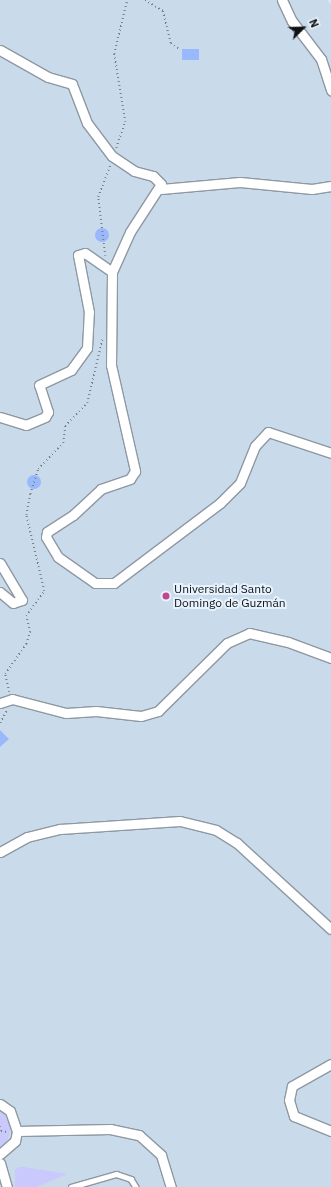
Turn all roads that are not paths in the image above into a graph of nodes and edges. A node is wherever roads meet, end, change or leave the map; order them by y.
1 (282, 0) edge
2 (0, 50) edge
3 (331, 90) edge
4 (331, 186) edge
5 (161, 189) junction
6 (112, 272) junction
7 (0, 417) edge
8 (331, 453) edge
9 (0, 563) edge
10 (0, 592) edge
11 (331, 658) edge
12 (0, 703) edge
13 (0, 852) edge
14 (331, 929) edge
15 (331, 1064) edge
16 (0, 1104) edge
17 (331, 1131) edge
18 (14, 1132) junction
19 (0, 1154) edge
20 (0, 1163) edge
21 (7, 1187) edge
22 (71, 1187) edge
23 (136, 1187) edge
24 (171, 1187) edge

1 - 3 street
2 - 5 street
4 - 5 street
5 - 6 street
6 - 7 street
6 - 8 street
9 - 10 street
11 - 12 street
13 - 14 street
15 - 17 street
16 - 18 street
18 - 19 street
18 - 24 street
20 - 21 street
22 - 23 lane

